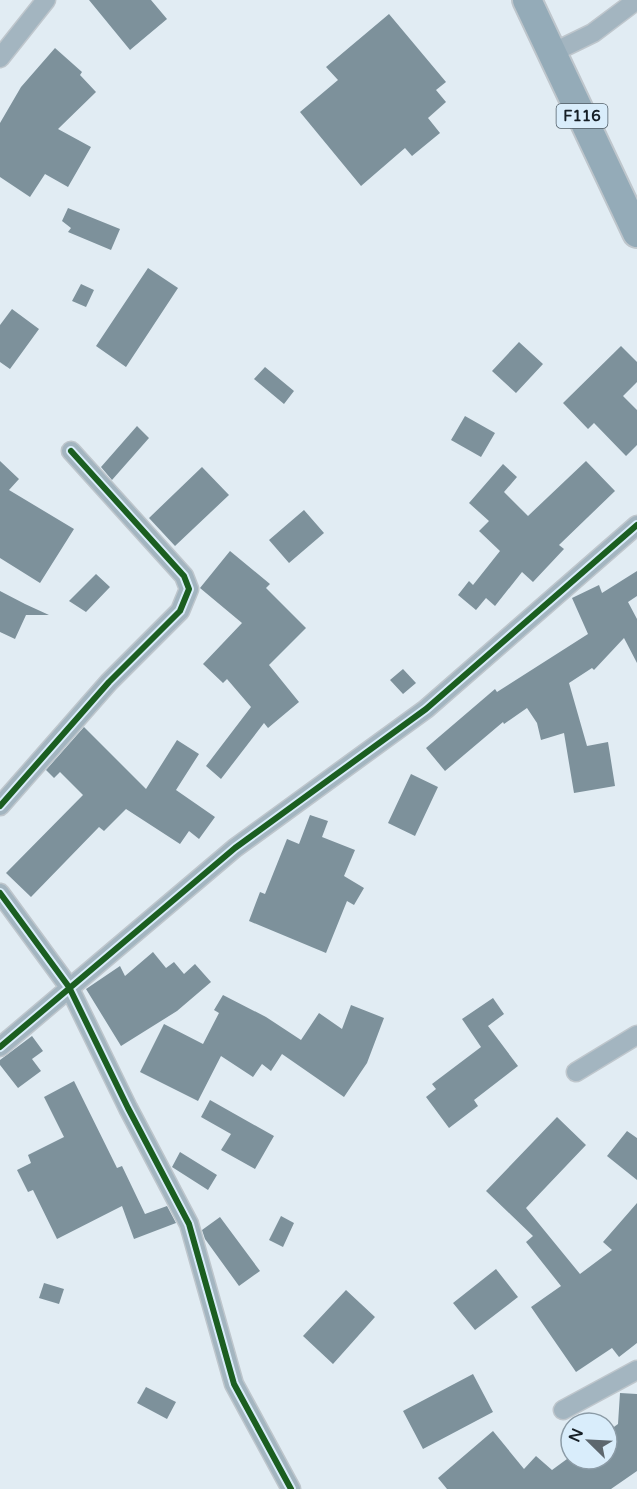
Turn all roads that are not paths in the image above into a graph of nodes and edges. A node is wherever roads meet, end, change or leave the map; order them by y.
1 (46, 0) edge
2 (527, 0) edge
3 (637, 0) edge
4 (552, 53) junction
5 (0, 58) edge
6 (637, 233) edge
7 (71, 451) dead end
8 (637, 525) edge
9 (0, 806) edge
10 (0, 893) edge
11 (69, 987) junction
12 (637, 1035) edge
13 (0, 1047) edge
14 (576, 1072) dead end
15 (637, 1370) edge
16 (563, 1410) dead end
17 (291, 1489) edge

1 - 5 street
2 - 4 main road, F116
3 - 4 street
4 - 6 main road, F116
7 - 9 street
8 - 11 street
10 - 11 street
11 - 13 street
11 - 17 street
12 - 14 street
15 - 16 street

